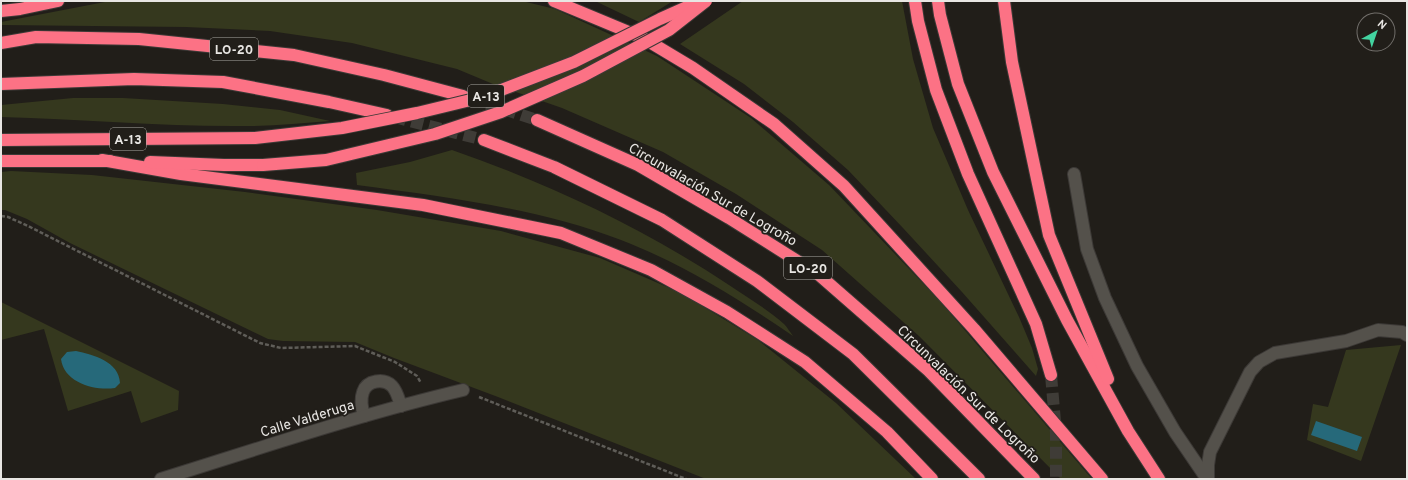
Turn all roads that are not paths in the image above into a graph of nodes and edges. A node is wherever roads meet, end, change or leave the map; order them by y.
1 (58, 1) edge
2 (554, 1) edge
3 (699, 1) edge
4 (706, 1) edge
5 (915, 1) edge
6 (938, 1) edge
7 (1004, 1) edge
8 (1, 12) edge
9 (1, 43) edge
10 (1, 84) edge
11 (464, 96) tunnel mouth
12 (387, 115) tunnel mouth
13 (537, 120) tunnel mouth
14 (1, 140) edge
15 (484, 140) tunnel mouth
16 (102, 160) junction
17 (1, 161) edge
18 (1074, 174) dead end
19 (1407, 336) edge
20 (1051, 375) tunnel mouth
21 (463, 390) road end
22 (401, 406) junction
23 (364, 416) junction
24 (1128, 431) junction
25 (161, 479) edge
26 (932, 479) edge
27 (978, 479) edge
28 (1034, 479) edge
29 (1102, 479) edge
30 (1159, 479) edge
31 (1207, 479) edge

1 - 8 highway
2 - 29 highway
3 - 14 highway, A-13, bridge
4 - 16 highway, bridge
5 - 20 highway
6 - 24 highway
7 - 24 highway
9 - 11 highway, LO-20
10 - 12 highway
13 - 28 highway, Circunvalación Sur de Logroño / LO-20
15 - 27 highway, LO-20
16 - 17 highway
16 - 26 highway
18 - 31 street
19 - 31 street
21 - 22 street, Calle Valderuga
22 - 23 street, Calle Valderuga
22 - 23 street
23 - 25 street, Calle Valderuga
24 - 30 highway

